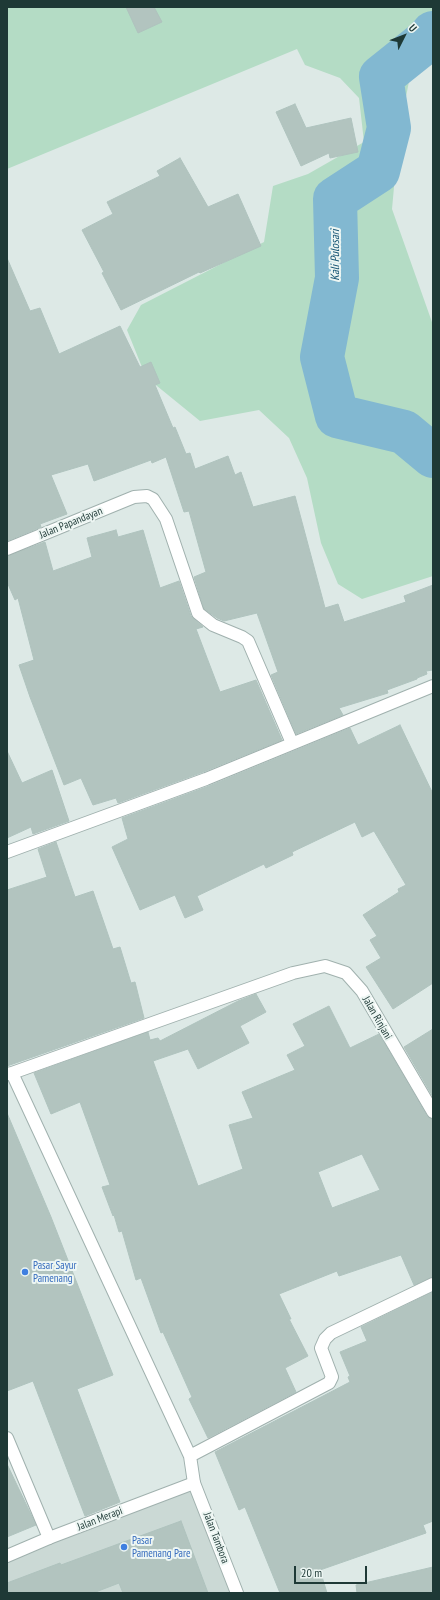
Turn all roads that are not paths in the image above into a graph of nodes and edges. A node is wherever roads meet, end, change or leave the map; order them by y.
1 (7, 549) edge
2 (433, 686) edge
3 (292, 743) junction
4 (7, 852) edge
5 (10, 1073) edge
6 (433, 1112) edge
7 (433, 1284) edge
8 (7, 1438) edge
9 (190, 1456) junction
10 (194, 1483) junction
11 (49, 1538) junction
12 (7, 1556) edge
13 (238, 1593) edge

1 - 3 street, Jalan Papandayan
2 - 3 street
3 - 4 street
5 - 6 street, Jalan Rinjani
5 - 9 street, Jalan Tambora
7 - 9 street
8 - 11 street
9 - 10 street, Jalan Tambora
10 - 11 street, Jalan Merapi
10 - 13 street, Jalan Tambora
11 - 12 street, Jalan Merapi

